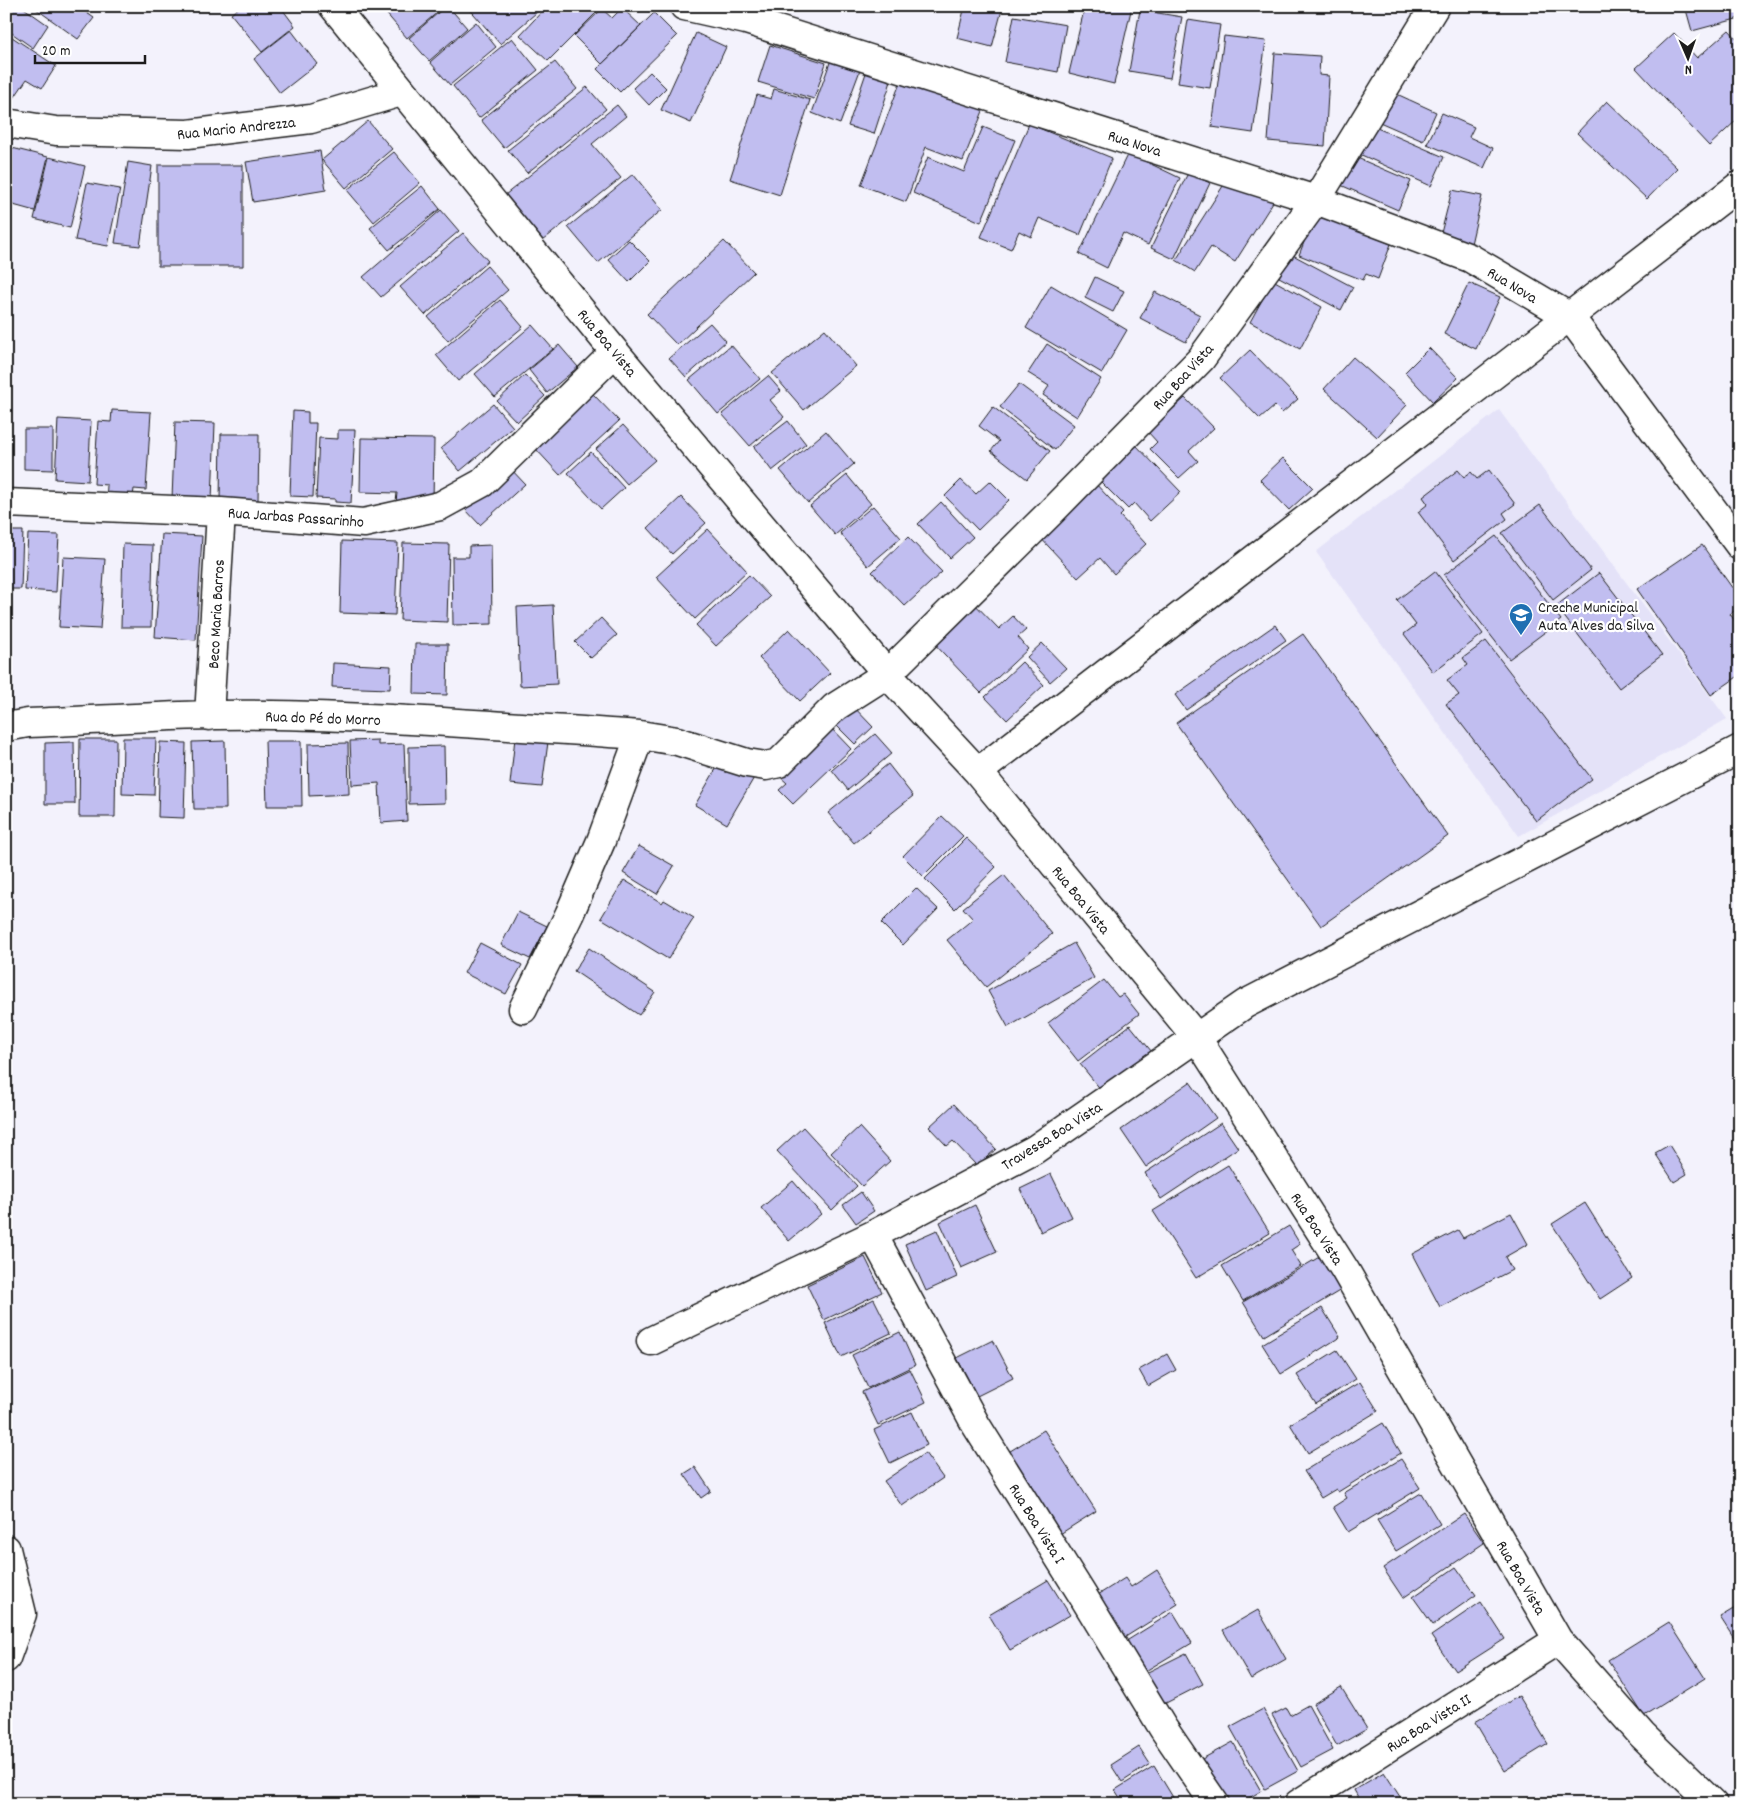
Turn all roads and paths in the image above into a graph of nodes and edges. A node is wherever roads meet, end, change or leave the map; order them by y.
1 (333, 6) edge
2 (684, 6) edge
3 (1435, 6) edge
4 (402, 92) junction
5 (6, 122) edge
6 (1740, 185) edge
7 (1316, 200) junction
8 (1570, 318) junction
9 (616, 352) junction
10 (6, 503) edge
11 (222, 512) junction
12 (1740, 546) edge
13 (887, 674) junction
14 (209, 716) junction
15 (6, 727) edge
16 (640, 735) junction
17 (1740, 749) edge
18 (779, 763) joint
19 (978, 772) junction
20 (524, 1009) dead end
21 (1196, 1038) junction
22 (873, 1235) junction
23 (651, 1341) dead end
24 (6, 1549) edge
25 (1558, 1640) junction
26 (6, 1658) edge
27 (1214, 1804) edge
28 (1298, 1804) edge
29 (1713, 1804) edge

1 - 4 street, Rua Boa Vista
2 - 7 street, Rua Nova
3 - 7 street, Rua Boa Vista
4 - 5 street, Rua Mario Andrezza
4 - 9 street, Rua Boa Vista
6 - 8 street
7 - 8 street, Rua Nova
7 - 13 street, Rua Boa Vista
8 - 12 street
8 - 19 street
9 - 11 street, Rua Jarbas Passarinho
9 - 13 street, Rua Boa Vista
10 - 11 street, Rua Jarbas Passarinho
11 - 14 street, Beco Maria Barros
13 - 18 street, Rua Boa Vista
13 - 19 street, Rua Boa Vista
14 - 15 street, Rua do Pé do Morro
14 - 16 street, Rua do Pé do Morro
16 - 18 street, Rua do Pé do Morro
16 - 20 street
17 - 21 street, Travessa Boa Vista
19 - 21 street, Rua Boa Vista
21 - 22 street, Travessa Boa Vista
21 - 25 street, Rua Boa Vista
22 - 23 street, Travessa Boa Vista
22 - 27 street, Rua Boa Vista I
24 - 26 street
25 - 28 street, Rua Boa Vista II
25 - 29 street, Rua Boa Vista

